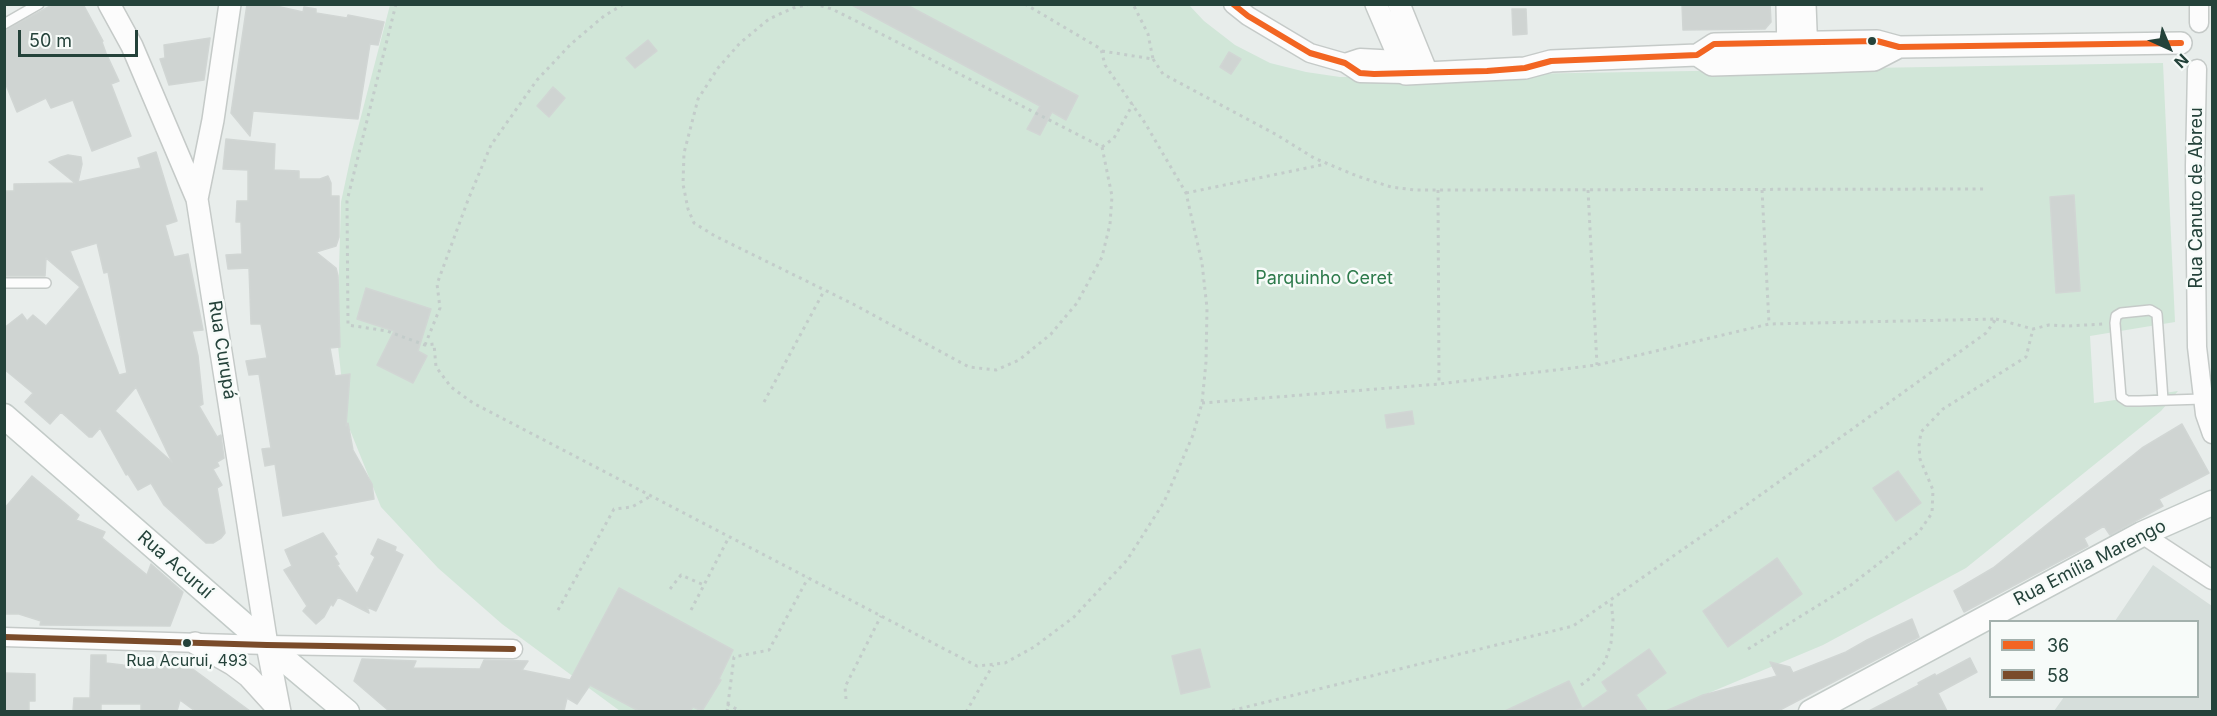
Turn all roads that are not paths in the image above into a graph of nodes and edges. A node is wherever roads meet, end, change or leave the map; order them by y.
1 (39, 4) edge
2 (109, 4) edge
3 (230, 4) edge
4 (1233, 4) edge
5 (1376, 4) edge
6 (1398, 4) edge
7 (1787, 4) edge
8 (1805, 4) edge
9 (4, 24) edge
10 (2181, 43) dead end
11 (1797, 52) junction
12 (1413, 67) junction
13 (2198, 69) dead end
14 (168, 130) junction
15 (211, 132) junction
16 (197, 199) junction
17 (46, 282) dead end
18 (4, 283) edge
19 (2203, 399) junction
20 (2163, 400) junction
21 (4, 416) edge
22 (2212, 434) edge
23 (2212, 503) edge
24 (2142, 534) junction
25 (2212, 580) edge
26 (4, 637) edge
27 (195, 643) junction
28 (267, 645) junction
29 (513, 649) dead end
30 (280, 711) edge
31 (347, 711) edge
32 (1811, 711) edge

1 - 9 lane
2 - 14 street, Rua Curupá
3 - 15 street
4 - 12 street
5 - 12 street
6 - 12 street
7 - 11 street
8 - 11 street
10 - 11 street
11 - 12 street
13 - 19 street, Rua Canuto de Abreu
14 - 15 street
14 - 16 street, Rua Curupá
15 - 16 street
16 - 28 street, Rua Curupá
17 - 18 lane
19 - 20 lane
19 - 22 street, Rua Canuto de Abreu
20 - 20 lane
21 - 28 main road, Rua Acuruí
23 - 24 main road, Rua Emília Marengo
24 - 25 street
24 - 32 main road, Rua Emília Marengo
26 - 27 street
27 - 28 street
27 - 30 street
28 - 29 street
28 - 30 street, Rua Curupá
28 - 31 main road, Rua Acuruí

